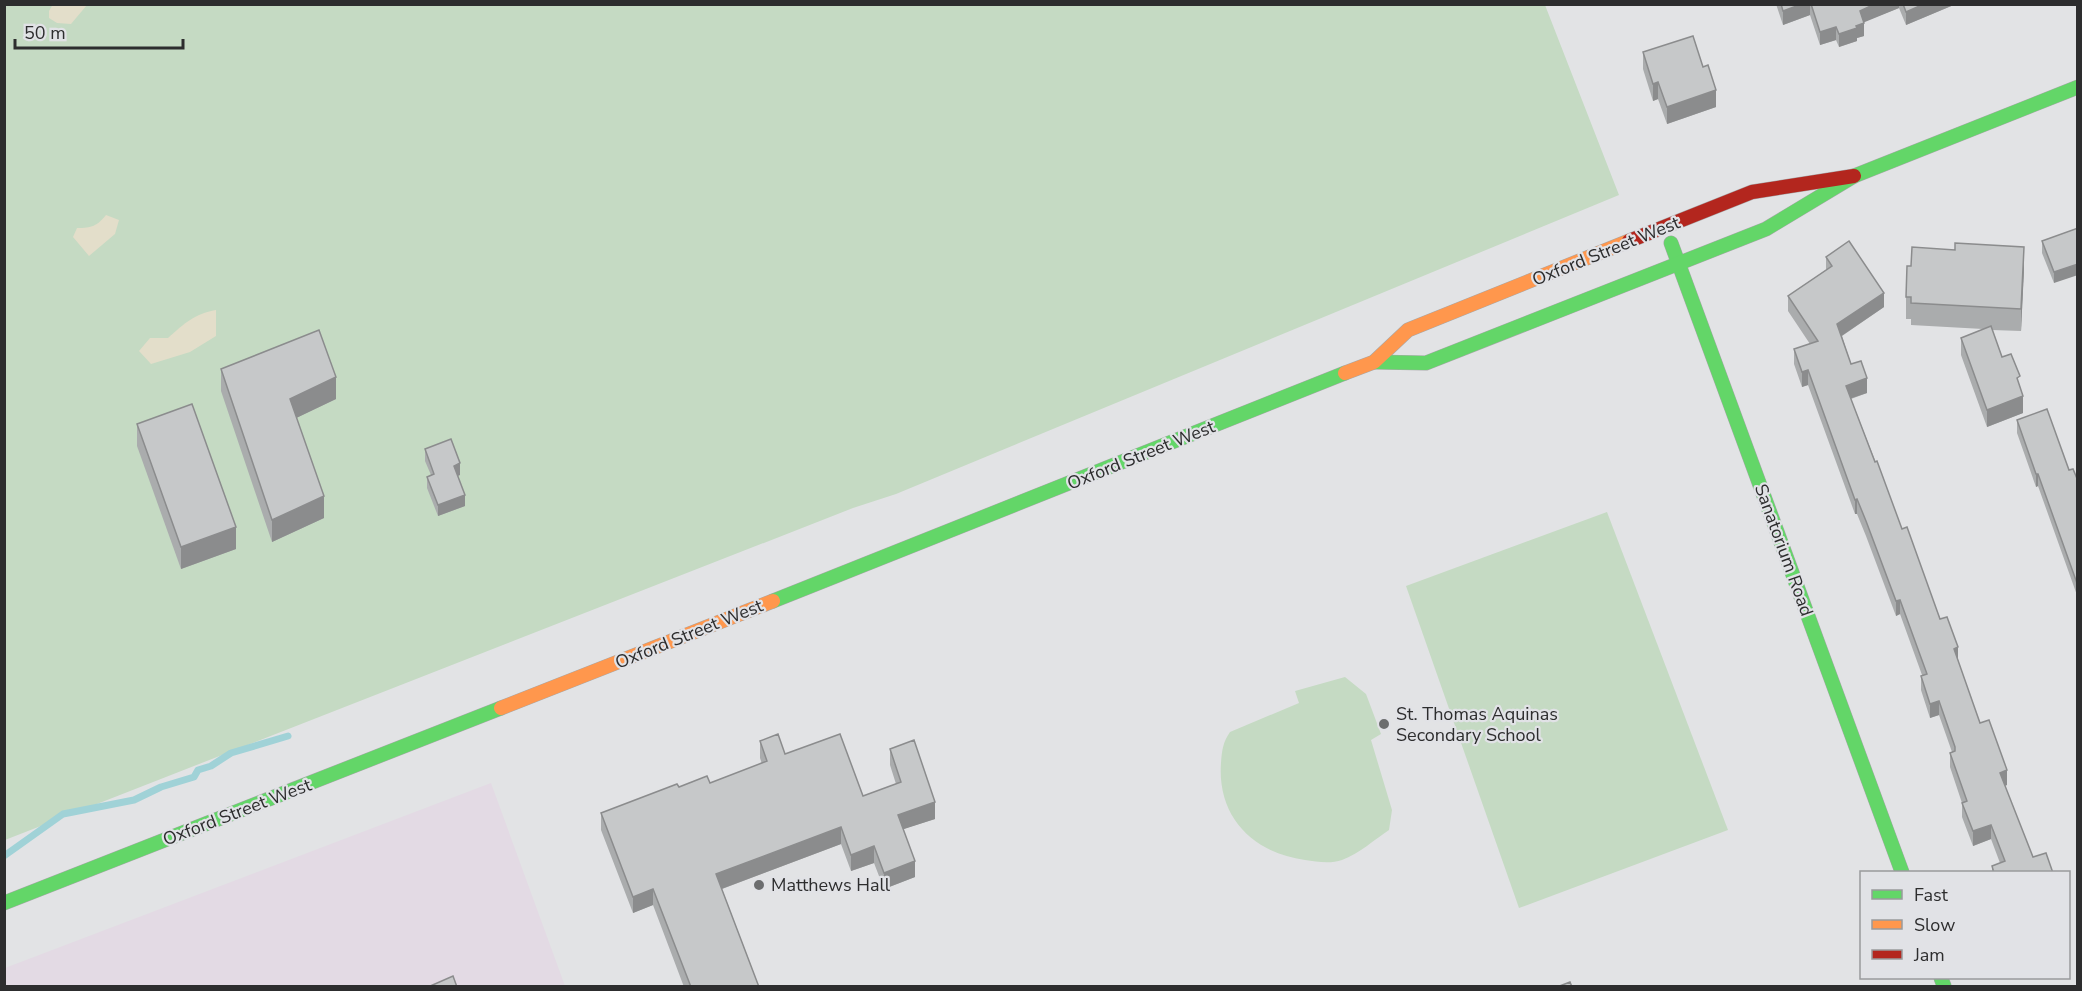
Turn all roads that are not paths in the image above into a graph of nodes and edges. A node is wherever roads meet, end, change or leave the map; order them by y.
1 (2078, 87) edge
2 (1854, 176) junction
3 (1665, 227) junction
4 (1679, 264) junction
5 (1374, 362) junction
6 (1901, 871) edge
7 (4, 903) edge

1 - 2 main road, Oxford Street West
2 - 3 main road, Oxford Street West
2 - 4 main road, Oxford Street West
3 - 4 main road, Sanatorium Road
3 - 5 main road, Oxford Street West
4 - 5 main road, Oxford Street West
4 - 6 main road, Sanatorium Road
5 - 7 main road, Oxford Street West

